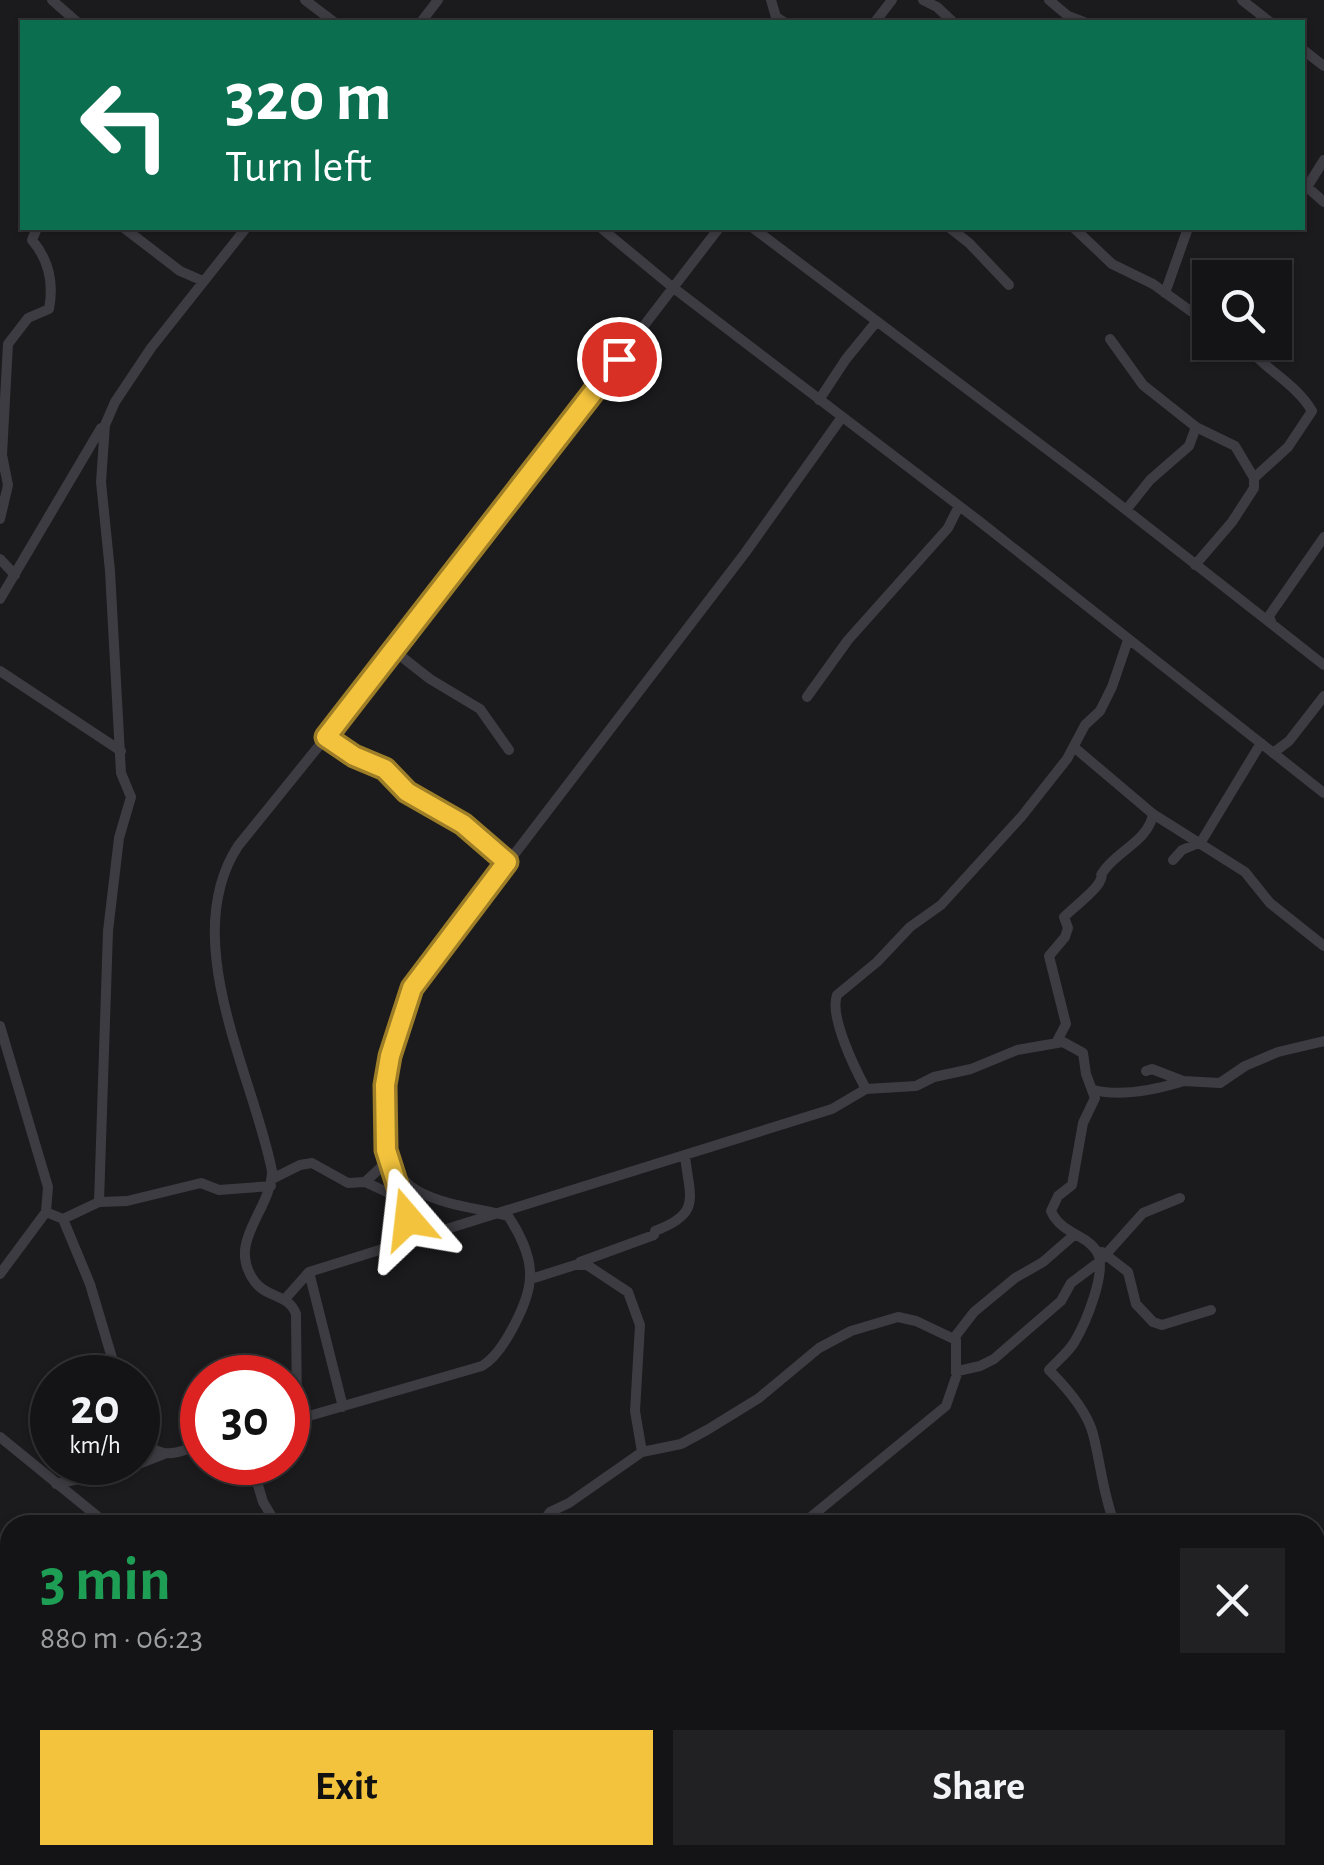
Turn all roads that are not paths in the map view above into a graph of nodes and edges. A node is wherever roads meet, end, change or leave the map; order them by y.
1 (52, 0) edge
2 (305, 0) edge
3 (438, 0) edge
4 (892, 0) edge
5 (923, 0) edge
6 (1049, 0) edge
7 (1242, 0) edge
8 (75, 20) edge
9 (331, 20) edge
10 (423, 20) edge
11 (876, 20) edge
12 (951, 20) edge
13 (1077, 20) edge
14 (1267, 20) edge
15 (1324, 160) edge
16 (1305, 186) edge
17 (1324, 202) edge
18 (36, 230) edge
19 (127, 230) edge
20 (244, 230) edge
21 (602, 230) edge
22 (717, 230) edge
23 (757, 230) edge
24 (952, 230) edge
25 (1076, 230) edge
26 (1187, 230) edge
27 (204, 281) junction
28 (1010, 285) dead end
29 (671, 286) junction
30 (1165, 293) junction
31 (1192, 312) edge
32 (878, 322) junction
33 (1110, 339) dead end
34 (1259, 360) edge
35 (820, 400) junction
36 (842, 417) junction
37 (107, 418) junction
38 (1196, 427) junction
39 (1254, 478) junction
40 (959, 506) junction
41 (1126, 510) junction
42 (0, 519) edge
43 (1324, 537) edge
44 (0, 559) edge
45 (1195, 565) junction
46 (15, 574) junction
47 (0, 599) edge
48 (1272, 625) junction
49 (1128, 640) junction
50 (393, 650) junction
51 (1324, 665) edge
52 (0, 671) edge
53 (1324, 696) edge
54 (807, 697) dead end
55 (326, 737) junction
56 (1261, 743) junction
57 (1075, 748) junction
58 (510, 750) dead end
59 (121, 751) junction
60 (1273, 753) junction
61 (1324, 793) edge
62 (1153, 814) junction
63 (1199, 843) junction
64 (1173, 860) dead end
65 (507, 862) junction
66 (1324, 946) edge
67 (0, 1026) edge
68 (1324, 1041) edge
69 (1056, 1043) junction
70 (1146, 1071) dead end
71 (1183, 1081) junction
72 (866, 1090) junction
73 (1094, 1090) junction
74 (686, 1155) junction
75 (391, 1164) junction
76 (271, 1182) junction
77 (365, 1182) junction
78 (402, 1198) junction
79 (1180, 1198) dead end
80 (99, 1202) junction
81 (46, 1212) junction
82 (496, 1214) junction
83 (63, 1218) junction
84 (1074, 1235) junction
85 (414, 1240) junction
86 (1103, 1259) junction
87 (575, 1265) junction
88 (309, 1272) junction
89 (0, 1274) edge
90 (531, 1279) junction
91 (285, 1299) junction
92 (1211, 1310) dead end
93 (954, 1338) junction
94 (111, 1355) edge
95 (298, 1355) edge
96 (956, 1373) junction
97 (343, 1406) junction
98 (310, 1416) edge
99 (0, 1437) edge
100 (180, 1451) edge
101 (160, 1452) edge
102 (642, 1452) junction
103 (164, 1454) junction
104 (160, 1456) edge
105 (30, 1462) edge
106 (57, 1485) edge
107 (258, 1485) edge
108 (95, 1515) edge
109 (271, 1515) edge
110 (548, 1515) edge
111 (812, 1515) edge
112 (1111, 1515) edge

1 - 8 street
2 - 9 street
3 - 10 street
4 - 11 street
5 - 12 street
6 - 13 street
7 - 14 street
15 - 16 street
16 - 17 street
18 - 42 street
19 - 27 street
20 - 27 street
21 - 29 street
22 - 29 street
23 - 32 street
24 - 28 street
25 - 30 street
26 - 30 street
27 - 37 street
29 - 35 street
29 - 50 street
30 - 31 street
32 - 35 street
32 - 41 street
33 - 38 street
34 - 39 street
35 - 36 street
36 - 40 street
36 - 65 street
37 - 46 street
37 - 59 street
38 - 39 street
38 - 41 street
39 - 45 street
40 - 49 street
40 - 54 street
41 - 45 street
43 - 48 street
44 - 46 street
45 - 48 street
46 - 47 street
48 - 51 street
49 - 56 street
49 - 57 street
50 - 55 street
50 - 58 street
52 - 59 street
53 - 60 street
55 - 65 street
55 - 76 street
56 - 60 street
56 - 63 street
57 - 62 street
57 - 72 street
59 - 80 street
60 - 61 street
62 - 63 street
62 - 69 street
63 - 64 street
63 - 66 street
65 - 75 street
67 - 81 street
68 - 71 street
69 - 72 street
69 - 73 street
70 - 71 street
71 - 73 street
72 - 74 street
73 - 84 street
74 - 82 street
74 - 87 street
75 - 77 street
75 - 78 street
75 - 82 street
76 - 77 street
76 - 80 street
76 - 91 street
77 - 78 street
78 - 85 street
79 - 86 street
80 - 83 street
81 - 83 street
81 - 89 street
82 - 85 street
82 - 90 street
83 - 94 street
84 - 86 street
84 - 93 street
85 - 88 street
86 - 92 street
86 - 96 street
86 - 112 street
87 - 90 street
87 - 102 street
88 - 91 street
88 - 97 street
90 - 97 street
91 - 95 street
93 - 96 street
93 - 102 street
96 - 111 street
97 - 98 street
99 - 105 street
100 - 103 street
101 - 103 street
102 - 110 street
103 - 104 street
106 - 108 street
107 - 109 street

